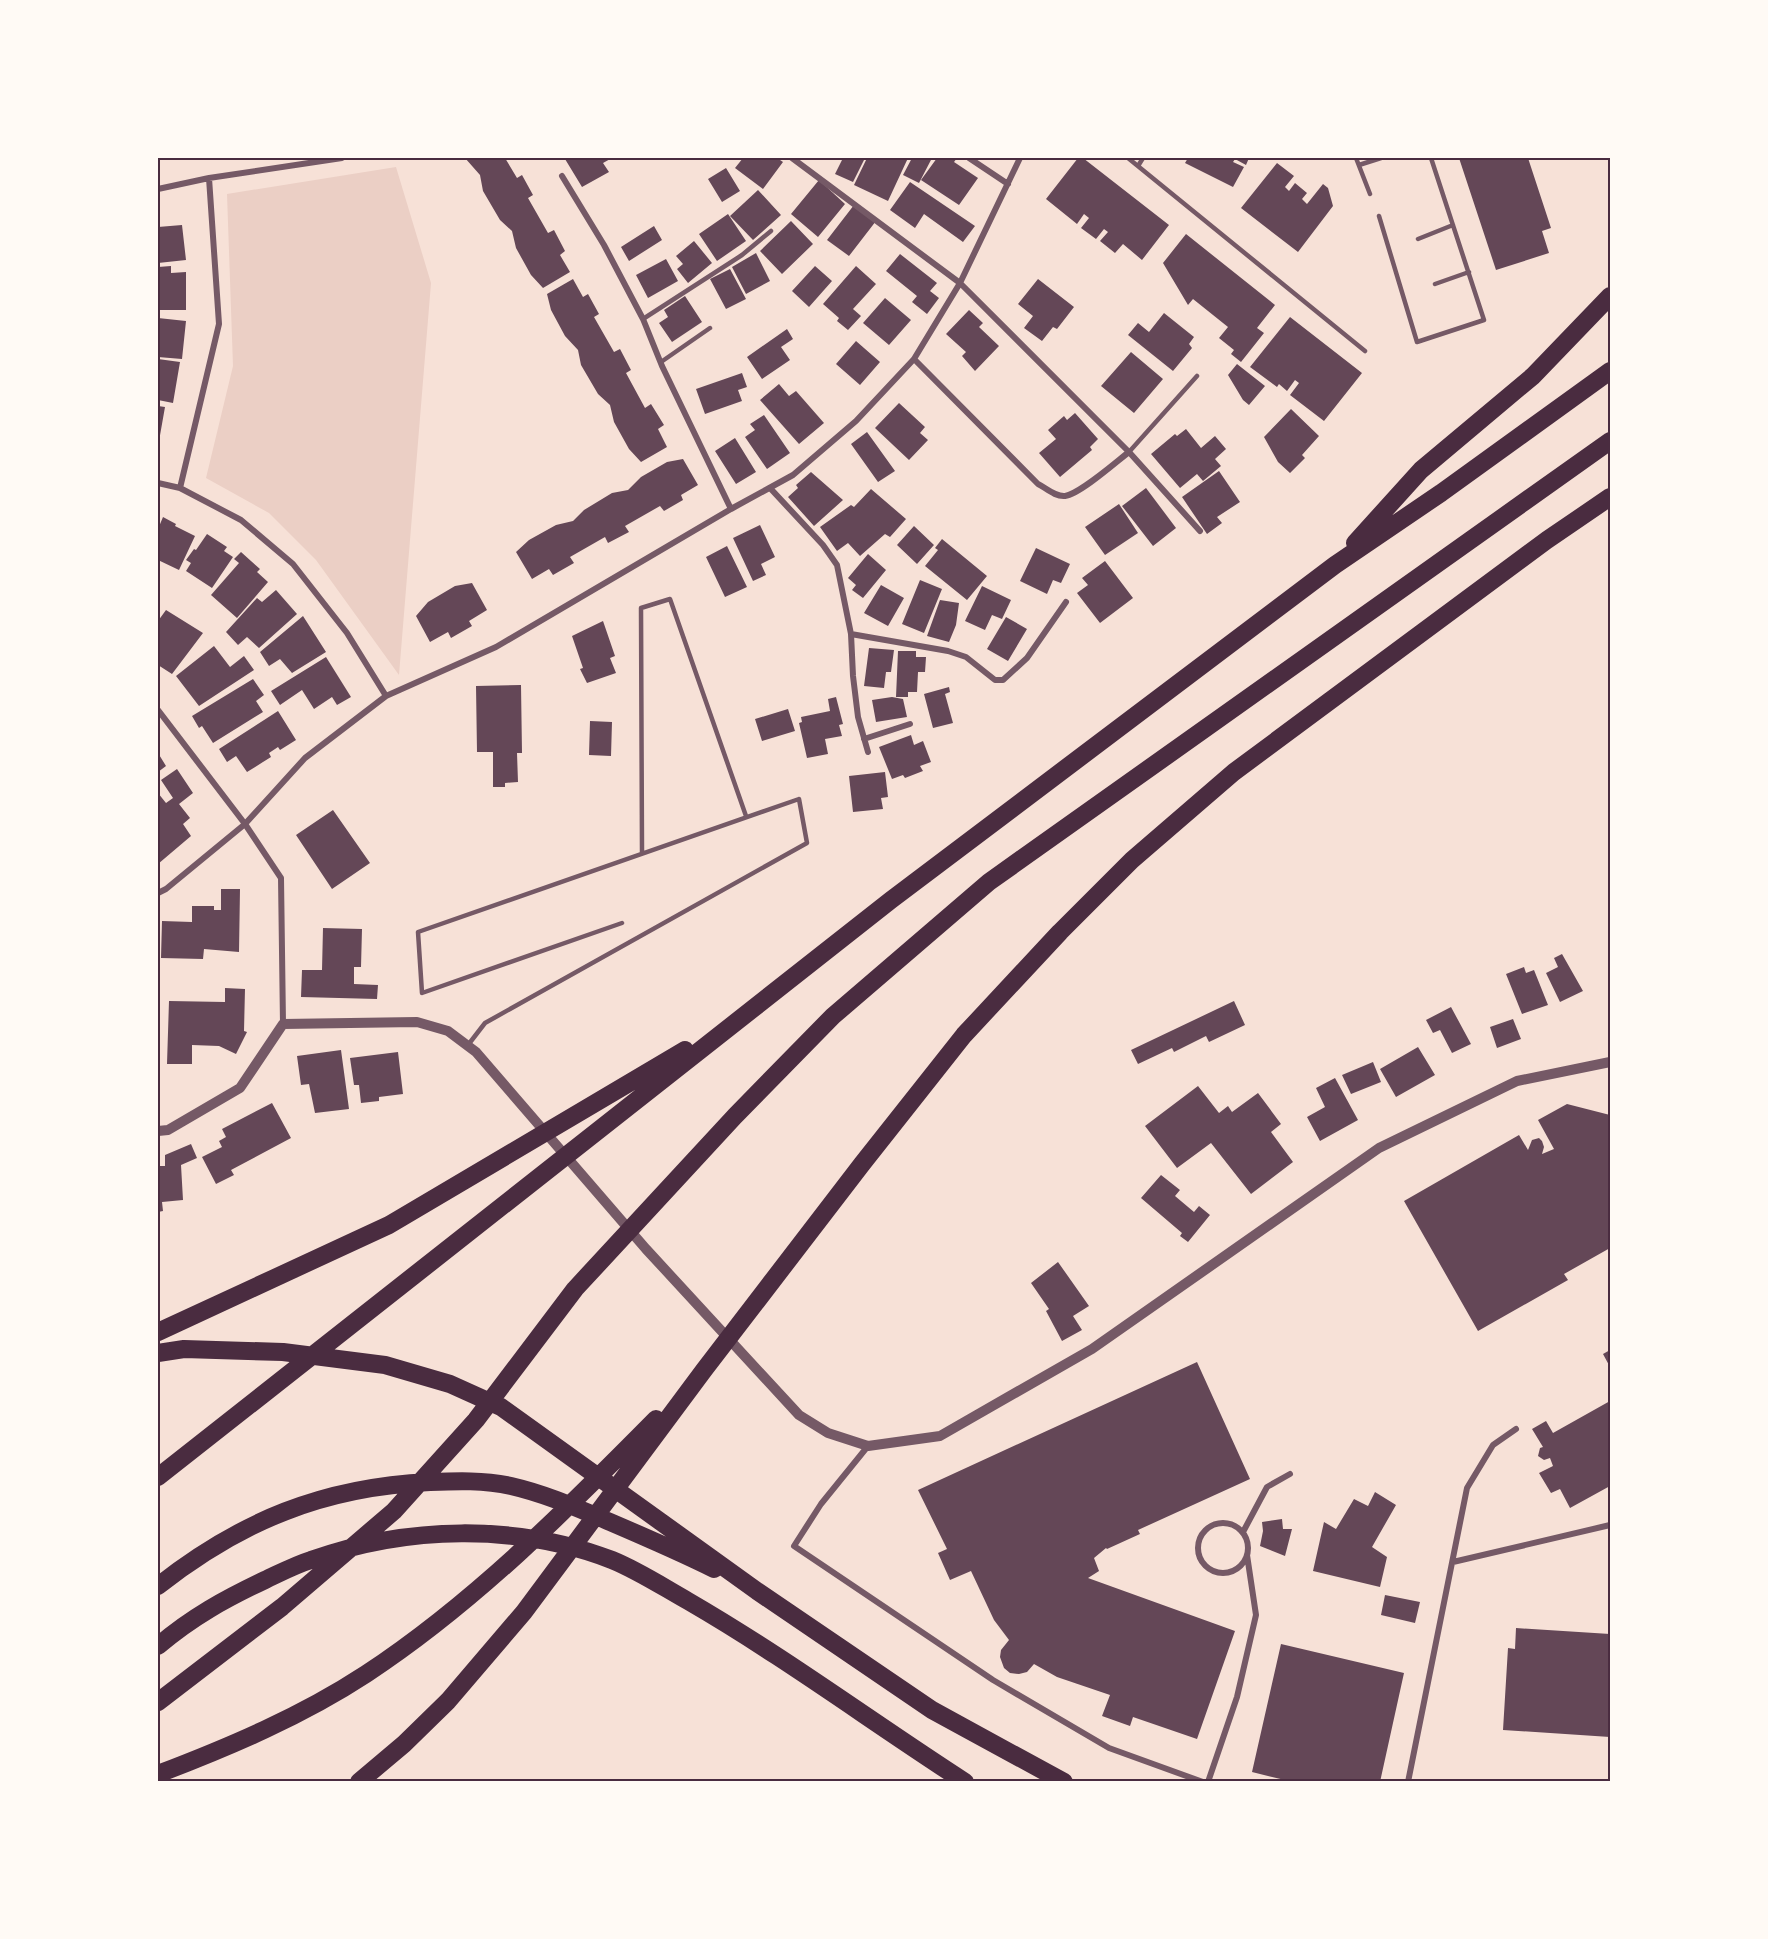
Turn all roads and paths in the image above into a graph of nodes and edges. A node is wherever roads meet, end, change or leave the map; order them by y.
1 (342, 158) edge
2 (792, 158) edge
3 (969, 158) edge
4 (1020, 158) edge
5 (1128, 158) edge
6 (1143, 158) edge
7 (1356, 158) edge
8 (1381, 158) edge
9 (1431, 158) edge
10 (1359, 165) junction
11 (1138, 166) junction
12 (562, 176) dead end
13 (209, 178) junction
14 (1008, 184) junction
15 (158, 189) edge
16 (1370, 194) dead end
17 (1379, 216) dead end
18 (1453, 225) junction
19 (771, 231) dead end
20 (1418, 239) dead end
21 (1469, 272) junction
22 (960, 282) junction
23 (1435, 284) dead end
24 (1611, 297) edge
25 (643, 319) junction
26 (710, 328) dead end
27 (1365, 351) dead end
28 (914, 359) junction
29 (661, 362) junction
30 (1611, 371) edge
31 (1197, 376) dead end
32 (1611, 441) edge
33 (1129, 452) junction
34 (158, 483) edge
35 (180, 488) junction
36 (770, 488) junction
37 (1611, 497) edge
38 (1611, 507) edge
39 (731, 509) junction
40 (1200, 531) dead end
41 (1547, 540) junction
42 (1335, 565) junction
43 (1066, 602) dead end
44 (851, 634) junction
45 (386, 696) junction
46 (158, 710) edge
47 (910, 724) dead end
48 (864, 739) junction
49 (868, 752) dead end
50 (746, 816) junction
51 (245, 824) junction
52 (642, 853) junction
53 (158, 893) edge
54 (622, 923) dead end
55 (746, 1014) junction
56 (283, 1024) junction
57 (468, 1046) junction
58 (1611, 1062) edge
59 (158, 1131) edge
60 (158, 1332) edge
61 (158, 1353) edge
62 (704, 1370) junction
63 (1516, 1429) dead end
64 (868, 1446) junction
65 (1290, 1474) dead end
66 (158, 1477) edge
67 (1611, 1525) edge
68 (1242, 1532) junction
69 (1247, 1555) junction
70 (1453, 1562) junction
71 (158, 1586) edge
72 (757, 1591) junction
73 (158, 1646) edge
74 (158, 1702) edge
75 (158, 1774) edge
76 (359, 1782) edge
77 (965, 1782) edge
78 (1064, 1782) edge
79 (1205, 1782) edge
80 (1408, 1782) edge

1 - 13 street
2 - 22 street
3 - 14 street
4 - 14 street
5 - 11 lane
6 - 11 lane
7 - 10 lane
8 - 10 lane
9 - 18 lane
10 - 16 lane
11 - 27 lane
12 - 25 street
13 - 15 street
13 - 35 street
14 - 22 street
17 - 21 lane
18 - 20 lane
18 - 21 lane
19 - 25 lane
21 - 23 lane
22 - 28 street
22 - 33 street
24 - 42 highway
25 - 29 street
26 - 29 lane
28 - 33 street
28 - 36 street
29 - 39 street
30 - 42 highway
31 - 33 lane
32 - 74 highway
33 - 40 street
34 - 35 street
35 - 45 street
36 - 39 street
36 - 44 street
37 - 41 highway
38 - 41 highway
39 - 45 street
41 - 62 highway
42 - 55 highway
43 - 44 street
44 - 48 street
45 - 51 street
46 - 51 street
47 - 48 street
48 - 49 street
50 - 52 lane
50 - 52 lane
50 - 57 lane
51 - 53 street
51 - 56 street
52 - 54 lane
55 - 60 highway
55 - 66 highway
56 - 57 street
56 - 59 street
57 - 64 street
58 - 64 street
61 - 72 highway
62 - 75 highway
62 - 76 highway
63 - 70 street
64 - 79 street
65 - 68 street
67 - 70 street
68 - 69 street
68 - 69 street
69 - 79 street
70 - 80 street
71 - 72 highway
72 - 78 highway
73 - 77 highway

